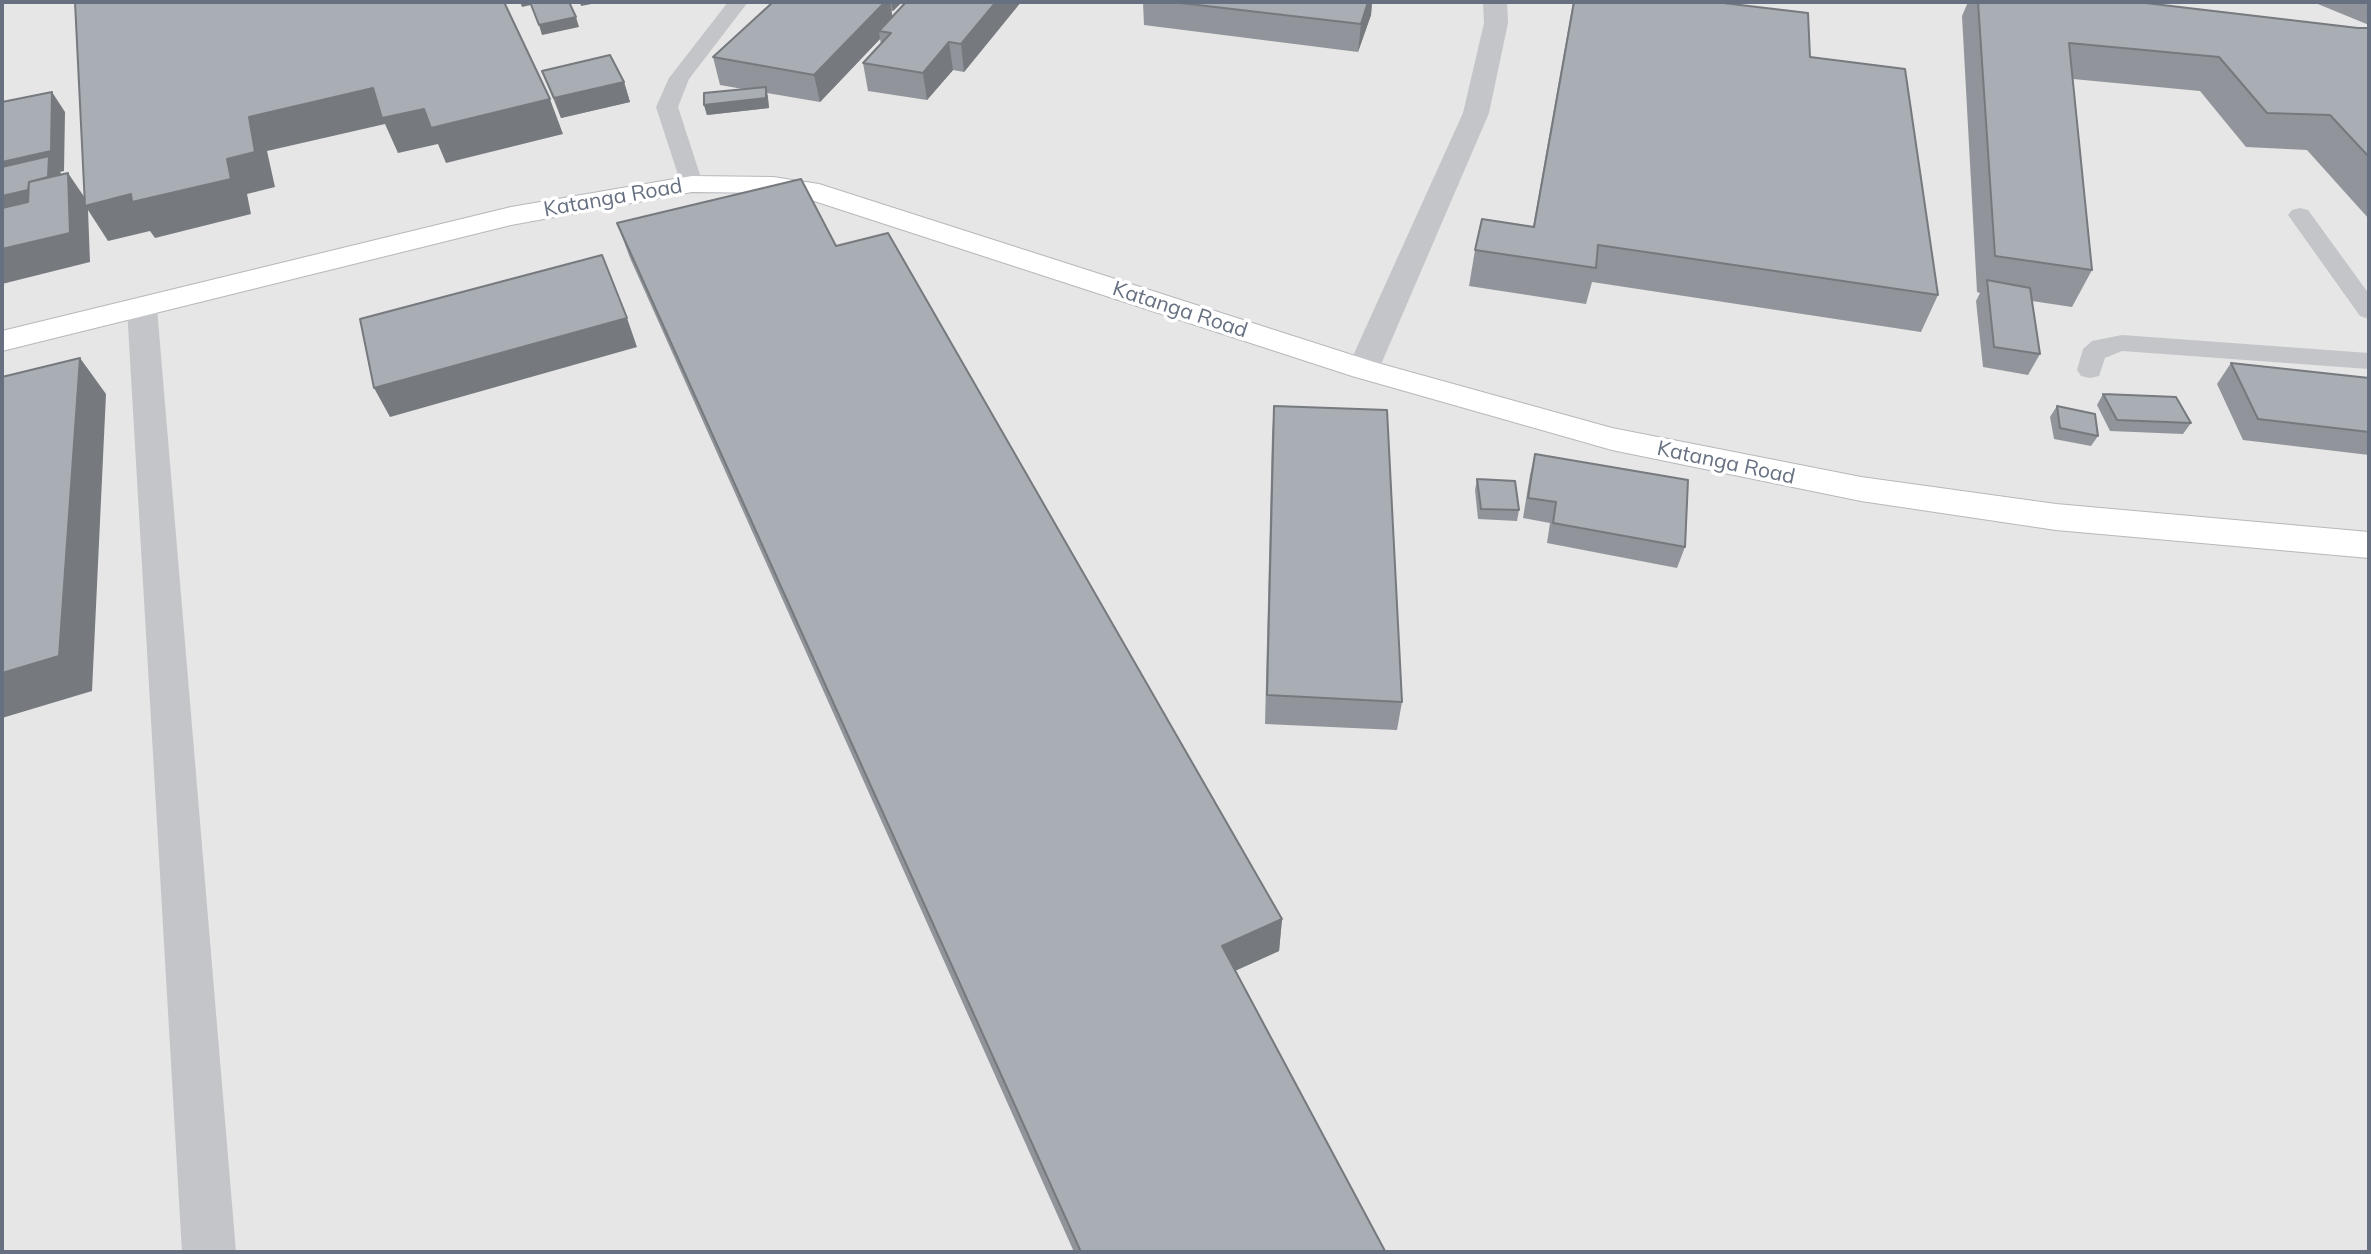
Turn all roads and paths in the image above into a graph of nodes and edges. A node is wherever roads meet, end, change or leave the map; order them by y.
1 (738, 2) edge
2 (1495, 2) edge
3 (692, 184) junction
4 (2301, 215) dead end
5 (142, 308) junction
6 (2369, 310) edge
7 (2, 341) edge
8 (2369, 361) edge
9 (1363, 369) junction
10 (2090, 370) dead end
11 (2369, 545) edge
12 (209, 1252) edge

1 - 3 lane
2 - 9 street
3 - 5 street, Katanga Road
3 - 9 street, Katanga Road
4 - 6 lane
5 - 7 street, Katanga Road
5 - 12 street
8 - 10 lane
9 - 11 street, Katanga Road

